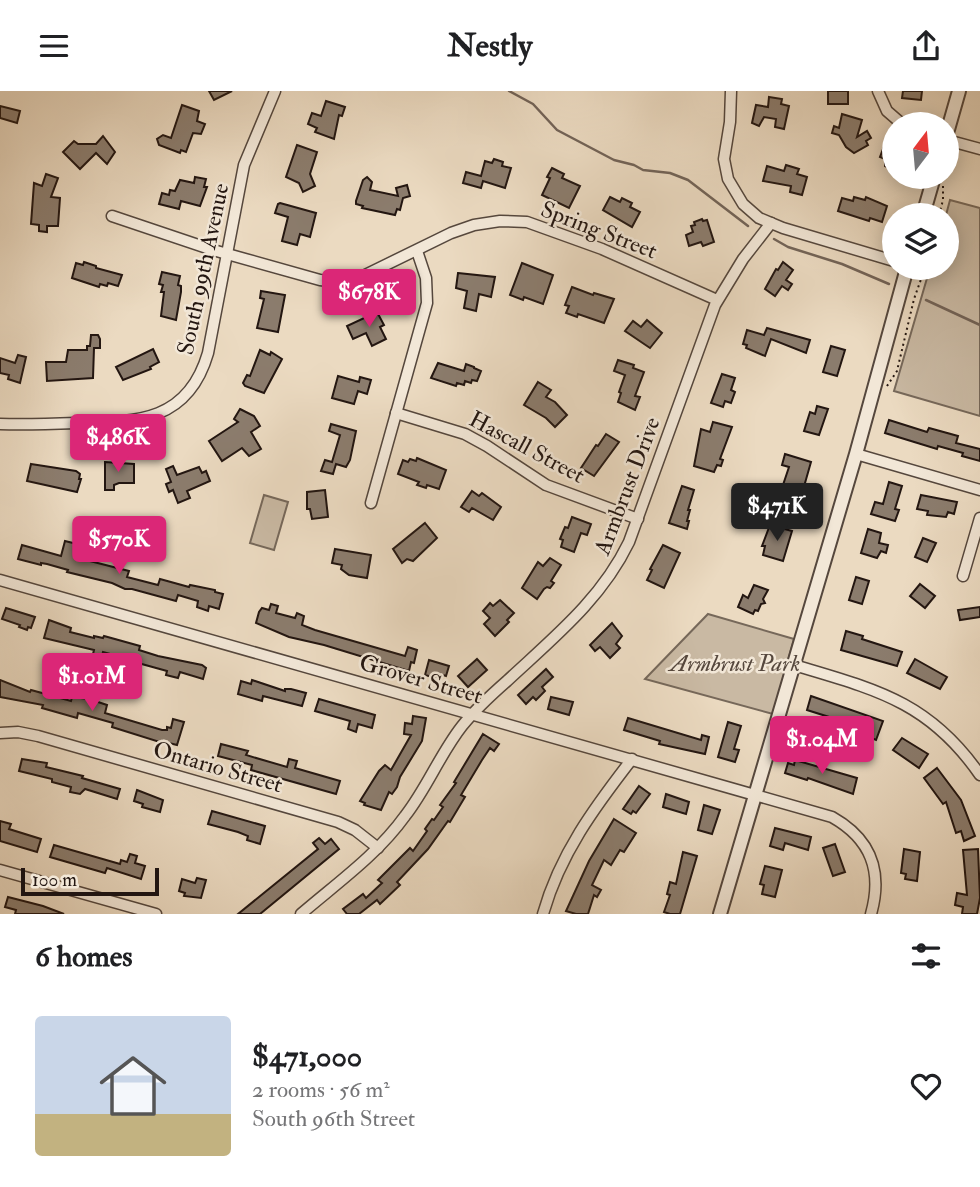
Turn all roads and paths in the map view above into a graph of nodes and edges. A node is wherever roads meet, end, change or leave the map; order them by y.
1 (275, 91) edge
2 (731, 91) edge
3 (878, 91) edge
4 (959, 91) edge
5 (888, 112) edge
6 (953, 112) edge
7 (959, 143) edge
8 (980, 149) edge
9 (112, 216) dead end
10 (771, 223) junction
11 (417, 251) junction
12 (226, 253) junction
13 (882, 257) edge
14 (905, 280) edge
15 (921, 280) edge
16 (717, 300) junction
17 (884, 391) dead end
18 (396, 413) junction
19 (0, 424) edge
20 (856, 454) junction
21 (980, 490) edge
22 (371, 503) dead end
23 (980, 518) edge
24 (638, 519) junction
25 (963, 576) dead end
26 (0, 580) edge
27 (793, 665) junction
28 (473, 714) junction
29 (0, 733) edge
30 (632, 759) junction
31 (980, 775) edge
32 (755, 795) junction
33 (378, 848) junction
34 (0, 870) edge
35 (156, 914) edge
36 (301, 914) edge
37 (543, 914) edge
38 (720, 914) edge
39 (871, 914) edge

1 - 12 street, South 99th Avenue
2 - 10 street
3 - 5 street
4 - 6 street
7 - 8 street
9 - 12 street, Spring Street
10 - 13 street
10 - 16 street, Armbrust Drive
11 - 12 street, Spring Street
11 - 16 street, Spring Street
11 - 18 street
12 - 19 street, South 99th Avenue
14 - 20 street
15 - 17 path
16 - 24 street, Armbrust Drive
18 - 22 street
18 - 24 street, Hascall Street
20 - 21 street
20 - 27 street
23 - 25 street
24 - 28 street, Armbrust Drive
26 - 28 street, Grover Street
27 - 31 street
27 - 32 street
28 - 30 street, Grover Street
28 - 33 street, Armbrust Drive
29 - 33 street, Ontario Street
30 - 32 street, Grover Street
30 - 37 street
32 - 38 street
32 - 39 street, Grover Street
33 - 36 street, Armbrust Drive
34 - 35 street

